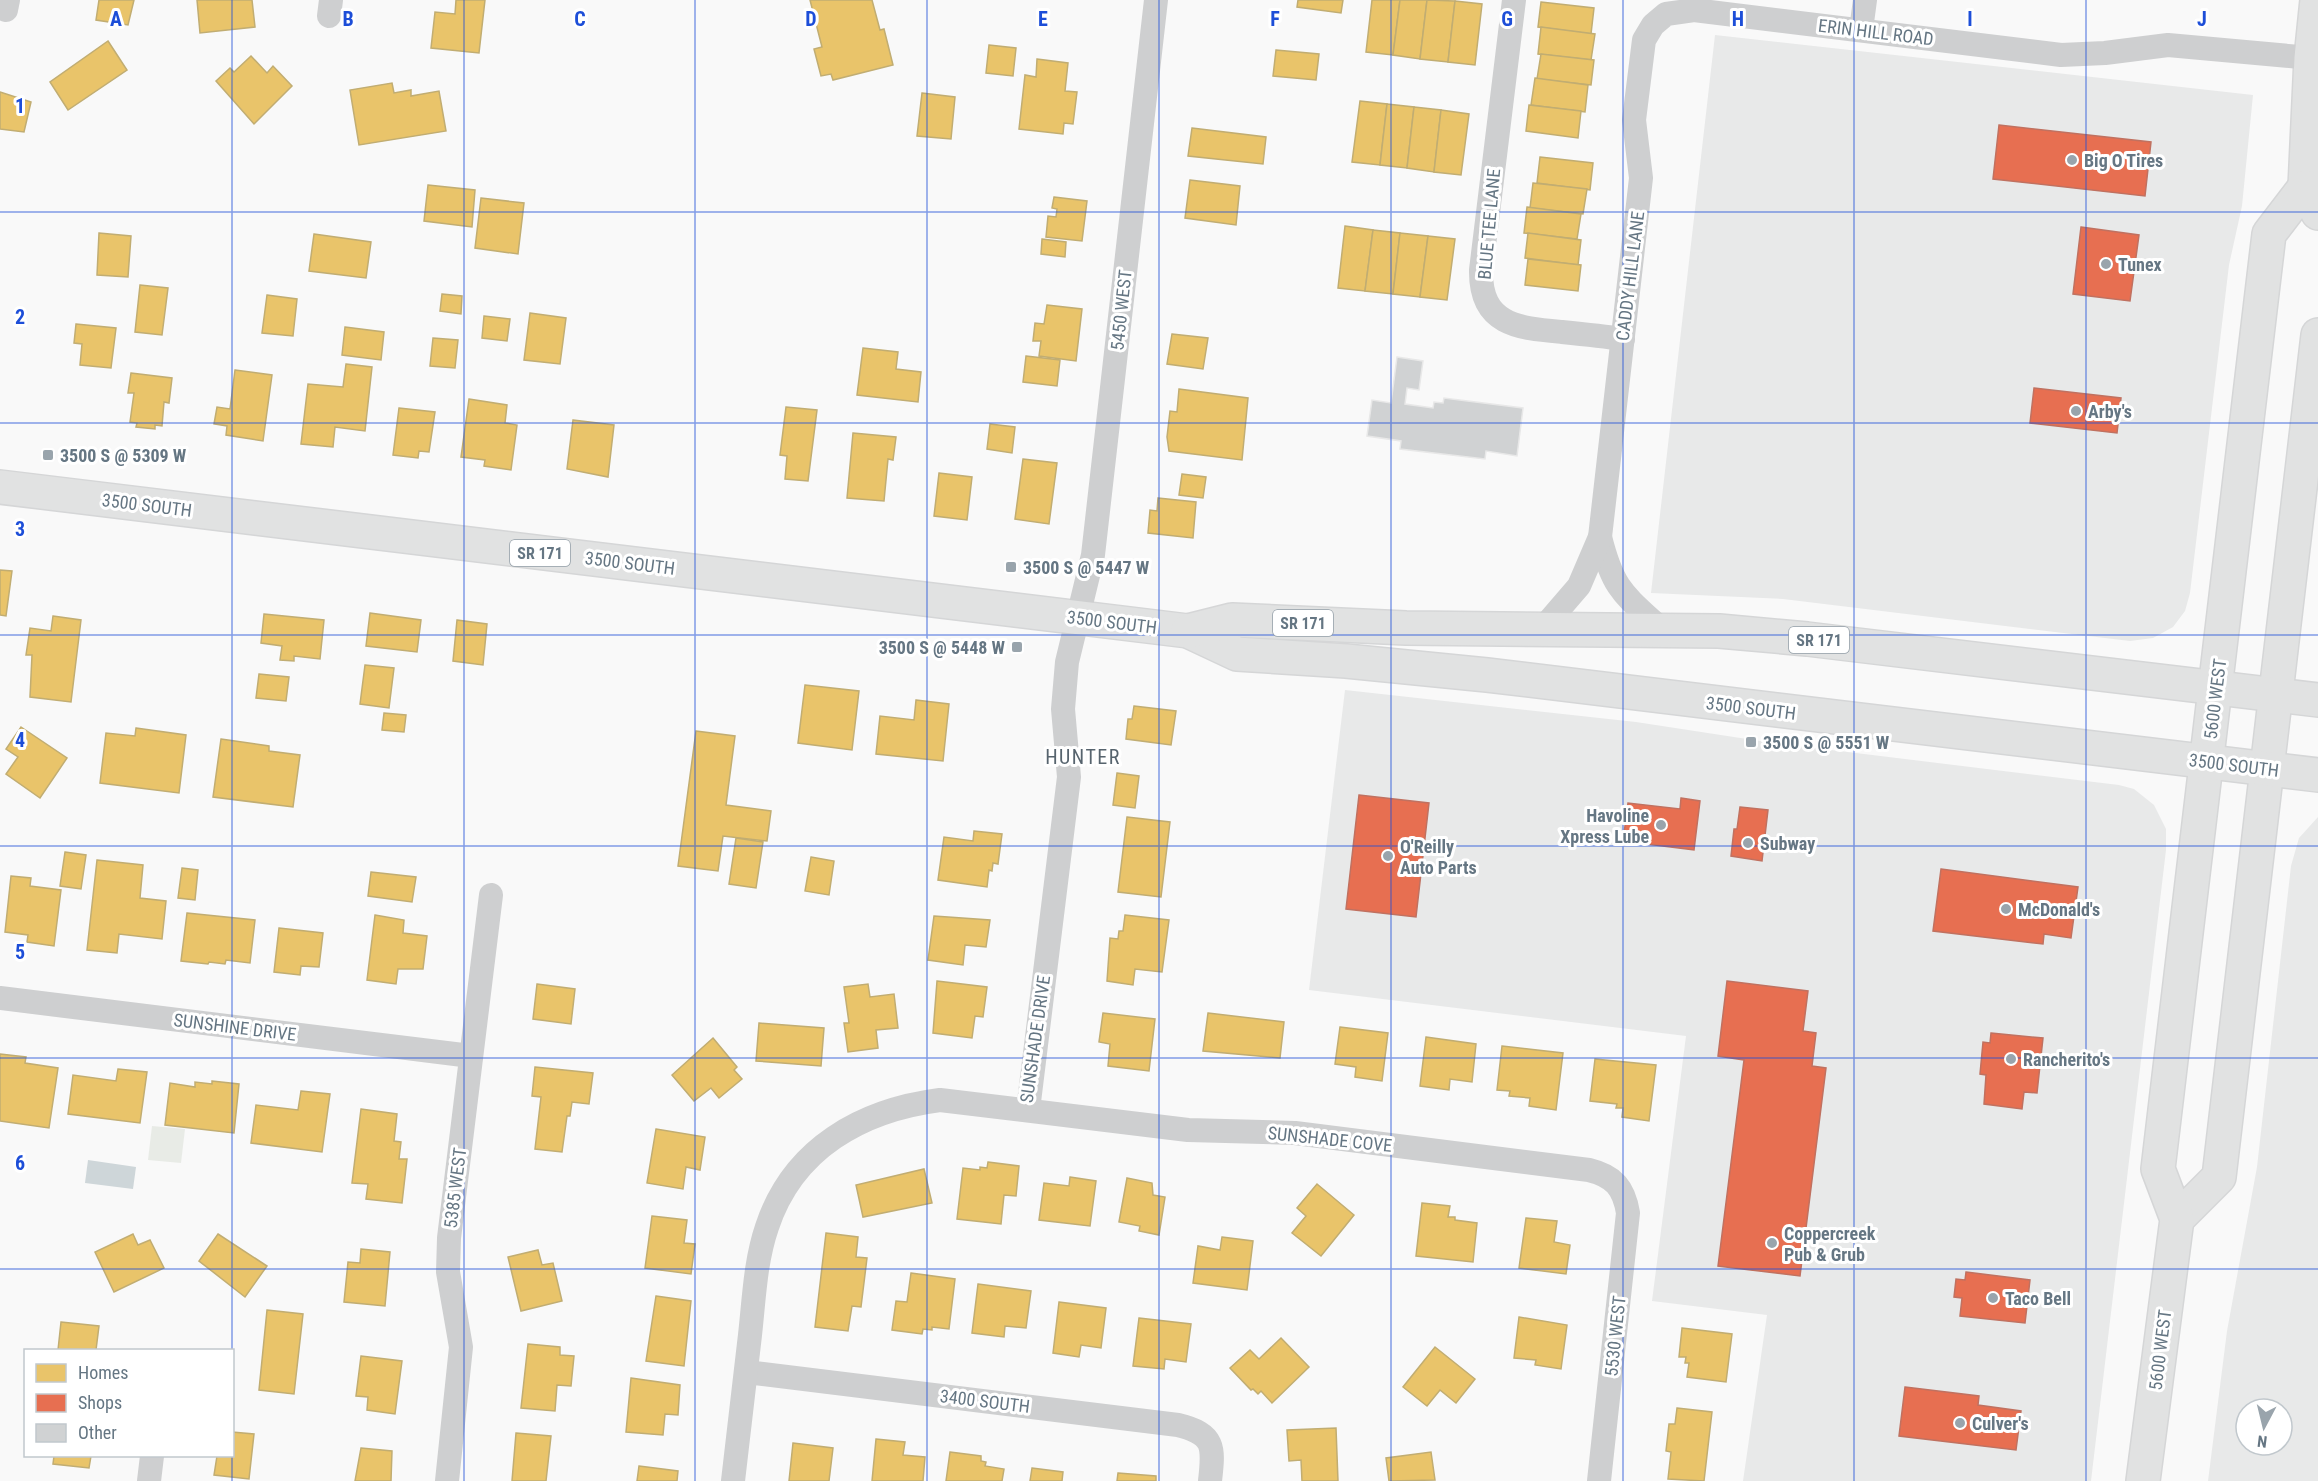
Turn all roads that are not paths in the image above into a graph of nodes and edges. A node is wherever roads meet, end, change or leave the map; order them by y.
1 (1156, 0) edge
2 (1514, 0) edge
3 (1865, 0) edge
4 (2317, 0) edge
5 (1659, 20) joint
6 (1861, 30) junction
7 (2311, 58) junction
8 (2312, 200) edge
9 (2318, 335) edge
10 (1623, 339) junction
11 (1, 487) edge
12 (1600, 537) junction
13 (1079, 618) junction
14 (1542, 628) junction
15 (1661, 629) junction
16 (1188, 632) junction
17 (2216, 688) junction
18 (2276, 695) junction
19 (2318, 700) edge
20 (2208, 762) junction
21 (2267, 769) junction
22 (2318, 775) edge
23 (491, 895) dead end
24 (0, 998) edge
25 (471, 1056) junction
26 (1028, 1110) junction
27 (1623, 1191) joint
28 (2177, 1219) junction
29 (746, 1372) junction
30 (152, 1457) edge
31 (149, 1481) edge
32 (447, 1481) edge
33 (733, 1481) edge
34 (1210, 1481) edge
35 (1599, 1481) edge
36 (2143, 1481) edge

1 - 13 street, 5450 WEST
2 - 10 street, BLUE TEE LANE
3 - 6 street
4 - 7 main road, 5600 WEST
5 - 6 street, ERIN HILL ROAD
5 - 10 street, CADDY HILL LANE
6 - 7 street, ERIN HILL ROAD
7 - 8 main road, 5600 WEST
8 - 17 main road, 5600 WEST
9 - 18 main road
10 - 12 street, CADDY HILL LANE
11 - 13 main road, 3500 SOUTH / SR 171
12 - 14 street, CADDY HILL LANE
12 - 15 street, CADDY HILL LANE
13 - 16 main road, 3500 SOUTH / SR 171
13 - 26 street, SUNSHADE DRIVE
14 - 15 main road, 3500 SOUTH / SR 171
14 - 16 main road, 3500 SOUTH / SR 171
15 - 17 main road, 3500 SOUTH / SR 171
16 - 20 main road, 3500 SOUTH / SR 171
17 - 18 main road, 3500 SOUTH / SR 171
17 - 20 main road, 5600 WEST
18 - 19 main road, 3500 SOUTH / SR 171
18 - 21 main road
20 - 21 main road, 3500 SOUTH / SR 171
20 - 28 main road, 5600 WEST
21 - 22 main road, 3500 SOUTH / SR 171
21 - 28 main road
23 - 25 street, 5385 WEST
24 - 25 street, SUNSHINE DRIVE
25 - 32 street, 5385 WEST
26 - 27 street, SUNSHADE COVE
26 - 29 street, SUNSHADE DRIVE
27 - 35 street, 5530 WEST
28 - 36 main road, 5600 WEST
29 - 33 street, SUNSHADE DRIVE
29 - 34 street, 3400 SOUTH
30 - 31 street

